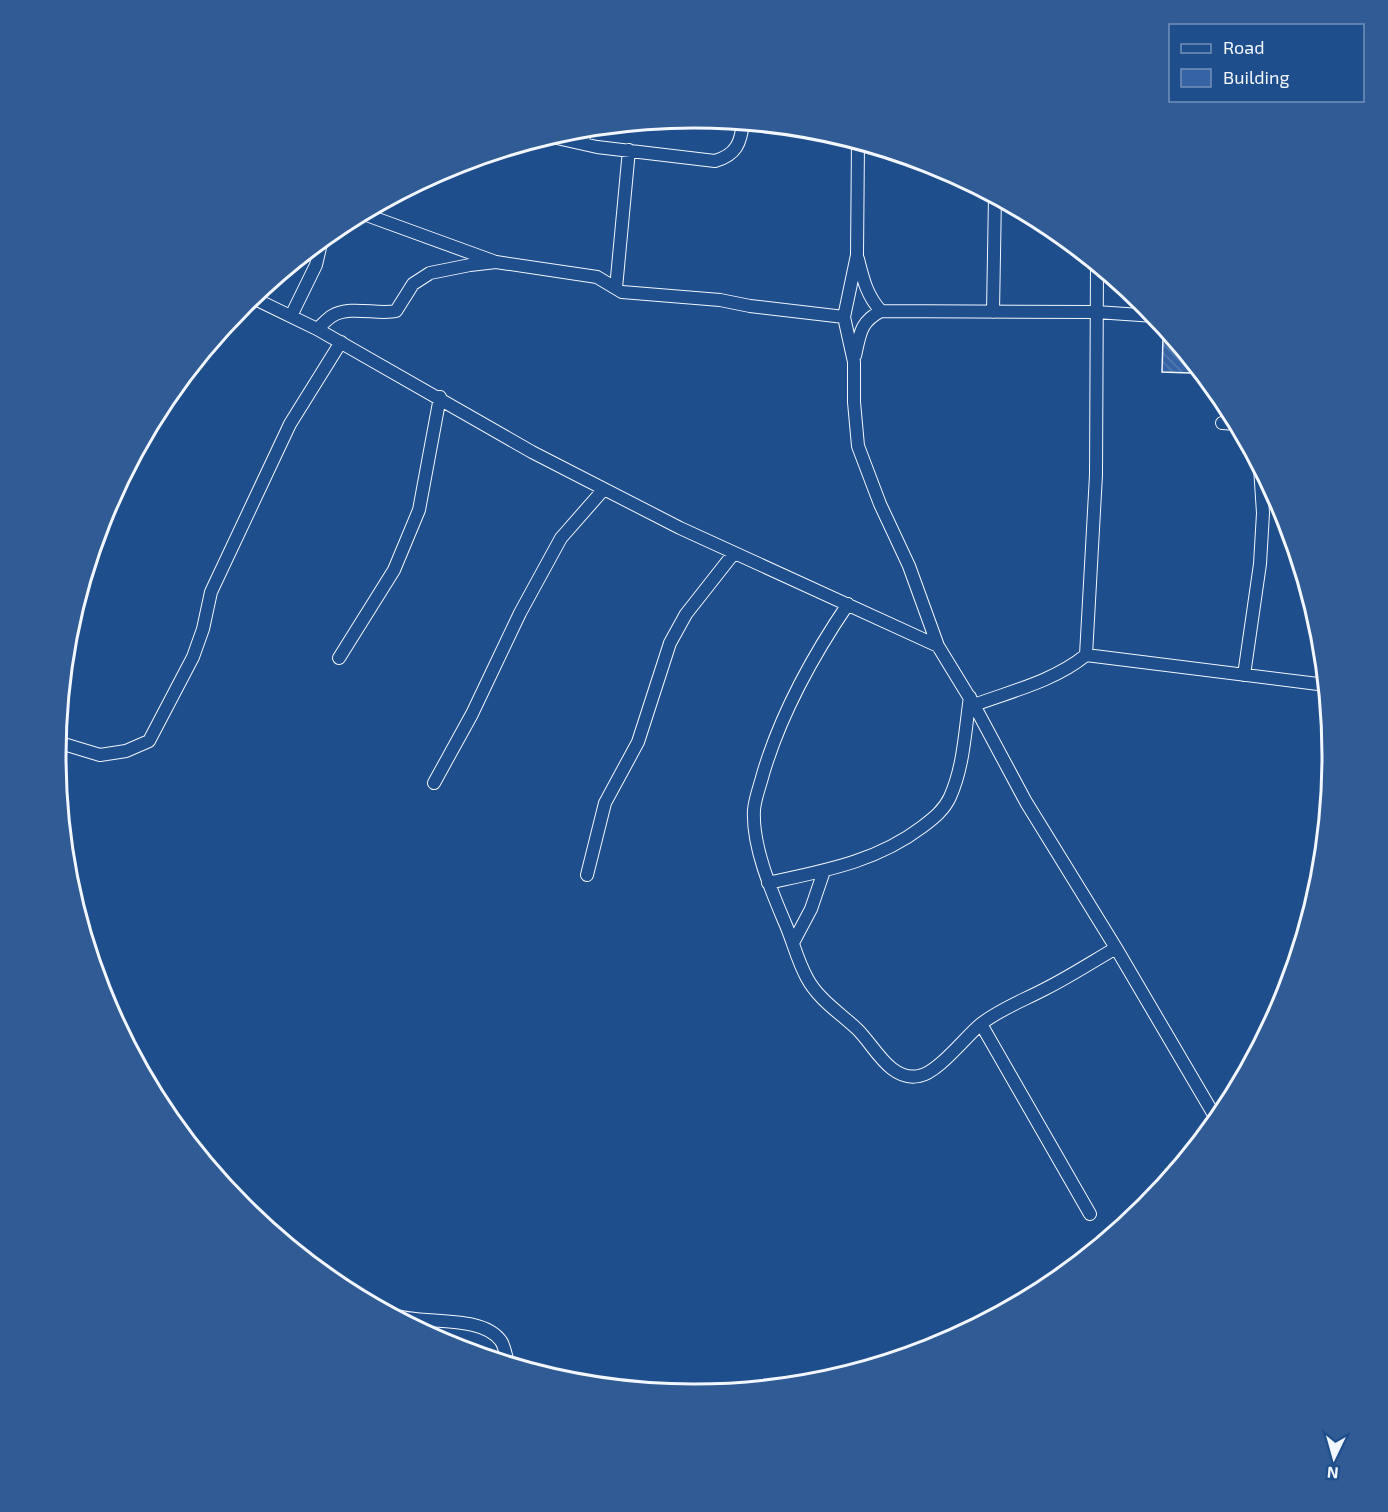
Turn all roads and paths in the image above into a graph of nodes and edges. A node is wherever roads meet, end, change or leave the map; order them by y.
1 (742, 130) edge
2 (584, 138) edge
3 (570, 140) edge
4 (583, 143) junction
5 (858, 149) edge
6 (628, 150) junction
7 (994, 205) edge
8 (372, 217) edge
9 (319, 253) edge
10 (857, 255) junction
11 (496, 262) junction
12 (1097, 275) edge
13 (616, 288) junction
14 (261, 302) edge
15 (881, 311) junction
16 (993, 312) junction
17 (1096, 312) junction
18 (1141, 315) edge
19 (291, 316) junction
20 (844, 317) junction
21 (317, 329) junction
22 (341, 342) junction
23 (854, 362) junction
24 (440, 397) junction
25 (1222, 423) dead end
26 (1226, 423) edge
27 (1261, 488) edge
28 (604, 489) junction
29 (734, 553) junction
30 (848, 604) junction
31 (938, 646) junction
32 (1086, 655) junction
33 (339, 658) dead end
34 (1244, 675) junction
35 (1318, 684) edge
36 (972, 701) junction
37 (66, 745) edge
38 (434, 783) dead end
39 (824, 871) junction
40 (587, 875) dead end
41 (768, 883) junction
42 (794, 941) junction
43 (1116, 948) junction
44 (981, 1024) junction
45 (1212, 1111) edge
46 (1090, 1214) dead end
47 (417, 1320) edge
48 (506, 1355) edge

1 - 6 street
2 - 4 street
3 - 4 street
4 - 6 street
5 - 10 street
6 - 13 street
7 - 16 street
8 - 11 street
9 - 19 street
10 - 15 street
10 - 20 street
11 - 13 street
11 - 21 street
12 - 17 street
13 - 20 street
14 - 19 street
15 - 16 street
15 - 23 street
16 - 17 street
17 - 18 street
17 - 32 street
19 - 21 street
20 - 23 street
21 - 22 street
22 - 24 street
22 - 37 street
23 - 31 street
24 - 28 street
24 - 33 street
25 - 26 street
27 - 34 street
28 - 29 street
28 - 38 street
29 - 30 street
29 - 40 street
30 - 31 street
30 - 41 street
31 - 36 street
32 - 34 street
32 - 36 street
34 - 35 street
36 - 39 street
36 - 43 street
39 - 41 street
39 - 42 street
41 - 42 street
42 - 44 street
43 - 44 street
43 - 45 street
44 - 46 street
47 - 48 street

